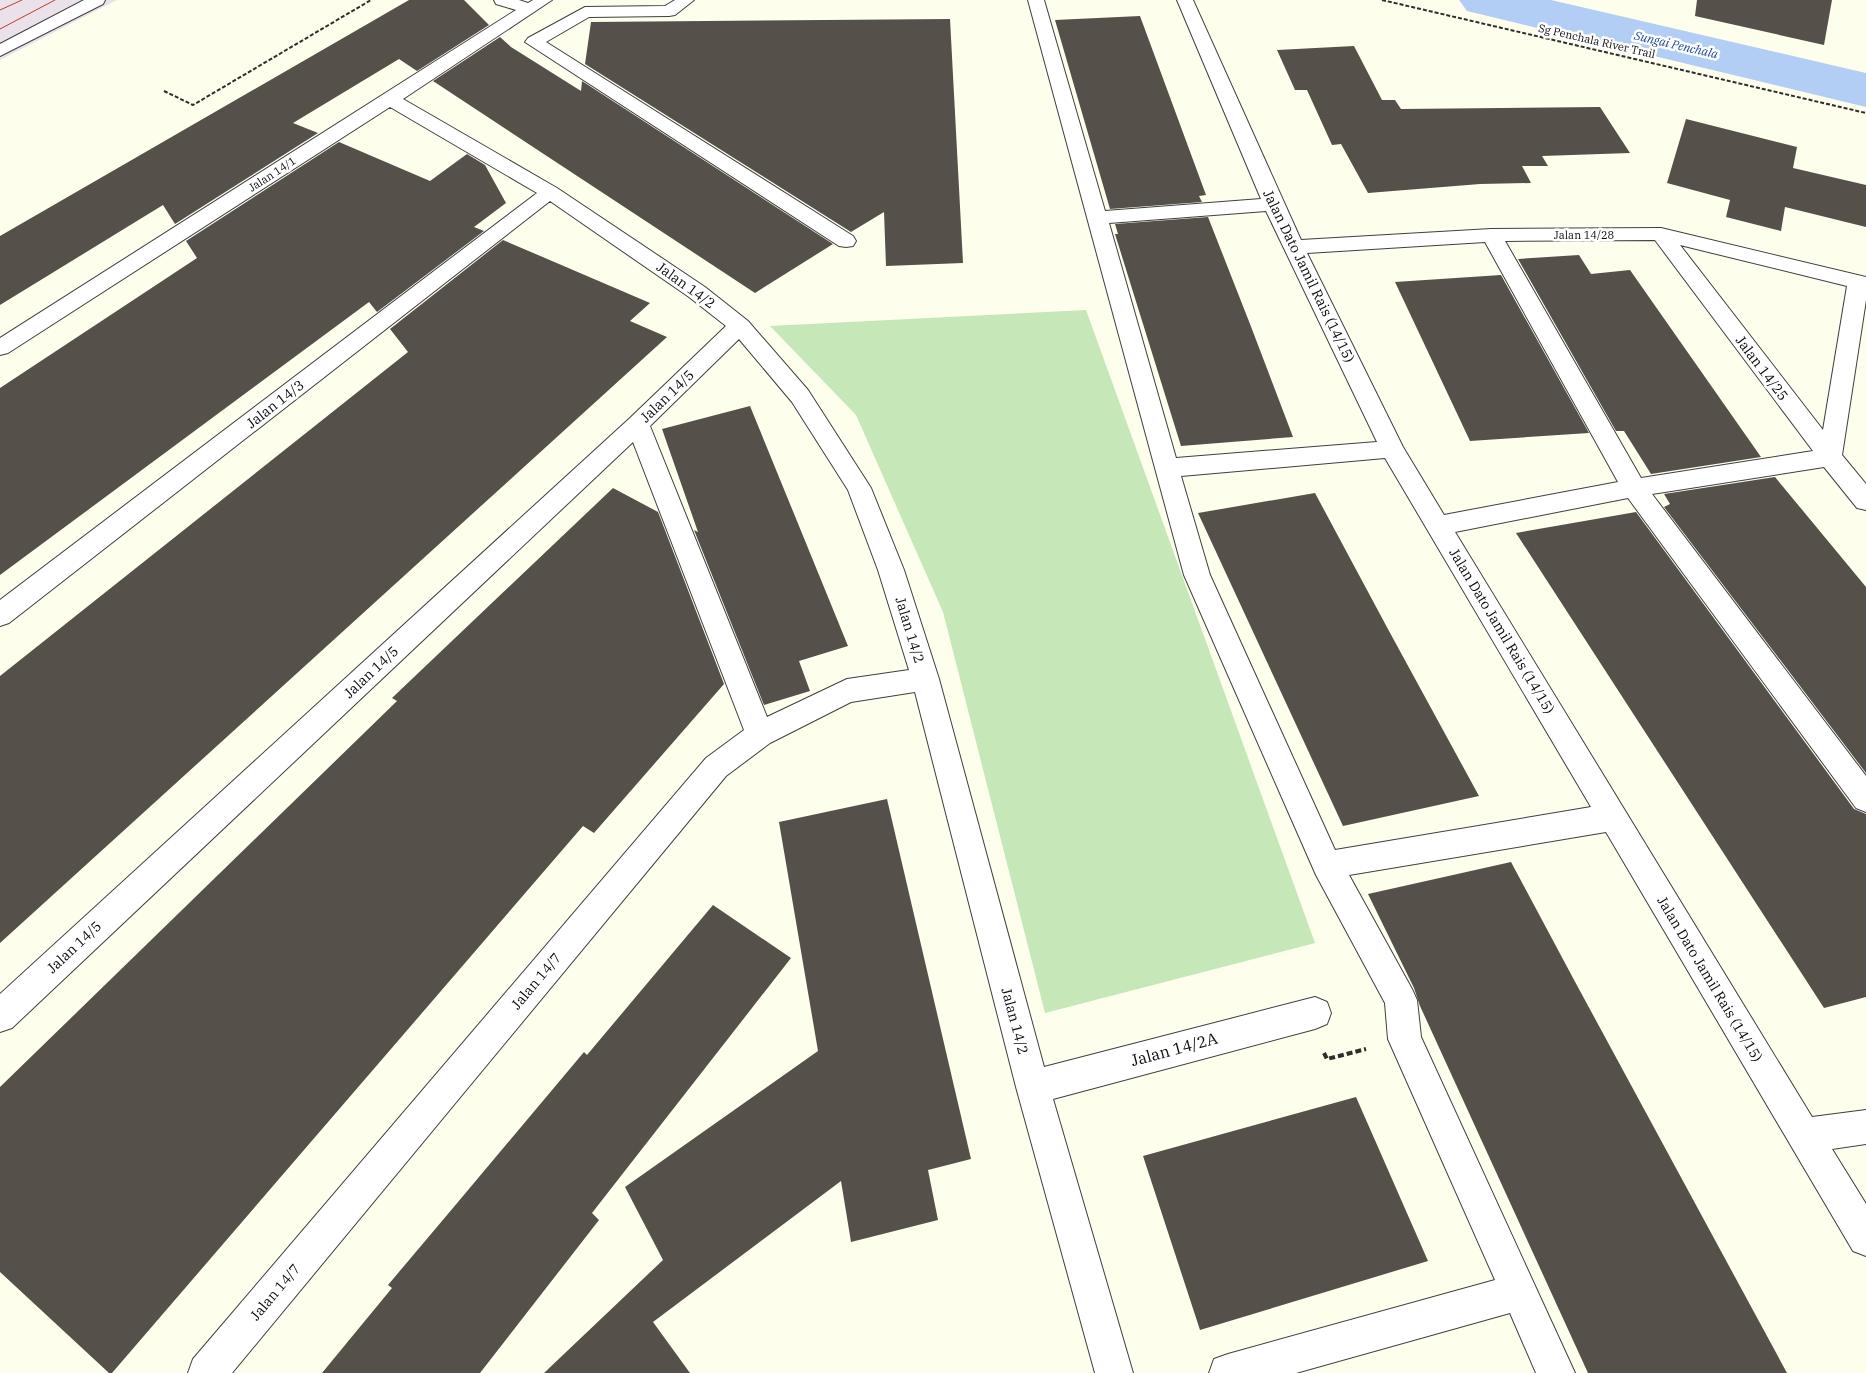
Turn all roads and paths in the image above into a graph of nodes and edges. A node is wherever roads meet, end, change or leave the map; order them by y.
1 (97, 0) edge
2 (371, 0) edge
3 (502, 0) edge
4 (686, 0) edge
5 (1036, 0) edge
6 (1185, 0) edge
7 (1382, 0) edge
8 (536, 5) edge
9 (0, 51) edge
10 (164, 91) dead end
11 (390, 98) junction
12 (1866, 113) edge
13 (550, 192) junction
14 (1274, 204) junction
15 (1098, 218) junction
16 (1661, 234) junction
17 (1491, 235) junction
18 (846, 241) dead end
19 (1295, 247) junction
20 (1862, 283) edge
21 (740, 326) junction
22 (0, 348) edge
23 (638, 424) junction
24 (1392, 449) junction
25 (1830, 457) junction
26 (1168, 468) junction
27 (1634, 488) junction
28 (1866, 501) edge
29 (1438, 525) junction
30 (0, 615) edge
31 (925, 679) junction
32 (760, 734) junction
33 (1866, 799) edge
34 (1613, 817) junction
35 (1327, 865) junction
36 (1310, 1014) joint
37 (0, 1016) edge
38 (1405, 1039) junction
39 (1032, 1087) junction
40 (1866, 1127) edge
41 (1804, 1135) junction
42 (1866, 1238) edge
43 (1519, 1292) junction
44 (207, 1373) edge
45 (1114, 1373) edge
46 (1228, 1373) edge
47 (1556, 1373) edge

1 - 9 street
2 - 10 path
3 - 8 street
4 - 18 street
5 - 15 street
6 - 14 street, Jalan Dato Jamil Rais (14/15)
7 - 12 path, Sg Penchala River Trail
8 - 11 street, Jalan 14/1
11 - 13 street, Jalan 14/2
11 - 22 street, Jalan 14/1
13 - 21 street, Jalan 14/2
13 - 30 street, Jalan 14/3
14 - 15 street
14 - 19 street, Jalan Dato Jamil Rais (14/15)
15 - 26 street
16 - 17 street, Jalan 14/28
16 - 20 street, Jalan 14/28
16 - 25 street, Jalan 14/25
17 - 19 street, Jalan 14/28
17 - 27 street
19 - 24 street, Jalan Dato Jamil Rais (14/15)
20 - 25 street
21 - 23 street, Jalan 14/5
21 - 31 street, Jalan 14/2
23 - 32 street
23 - 37 street, Jalan 14/5
24 - 26 street
24 - 29 street, Jalan Dato Jamil Rais (14/15)
25 - 27 street
25 - 28 street, Jalan 14/25
26 - 35 street
27 - 29 street
27 - 33 street
29 - 34 street, Jalan Dato Jamil Rais (14/15)
31 - 32 street, Jalan 14/7
31 - 39 street, Jalan 14/2
32 - 44 street, Jalan 14/7
34 - 35 street
34 - 41 street, Jalan Dato Jamil Rais (14/15)
35 - 38 street
36 - 38 path
36 - 39 street, Jalan 14/2A
38 - 43 street
39 - 45 street, Jalan 14/2
40 - 41 street
41 - 42 street, Jalan Dato Jamil Rais (14/15)
43 - 46 street
43 - 47 street

